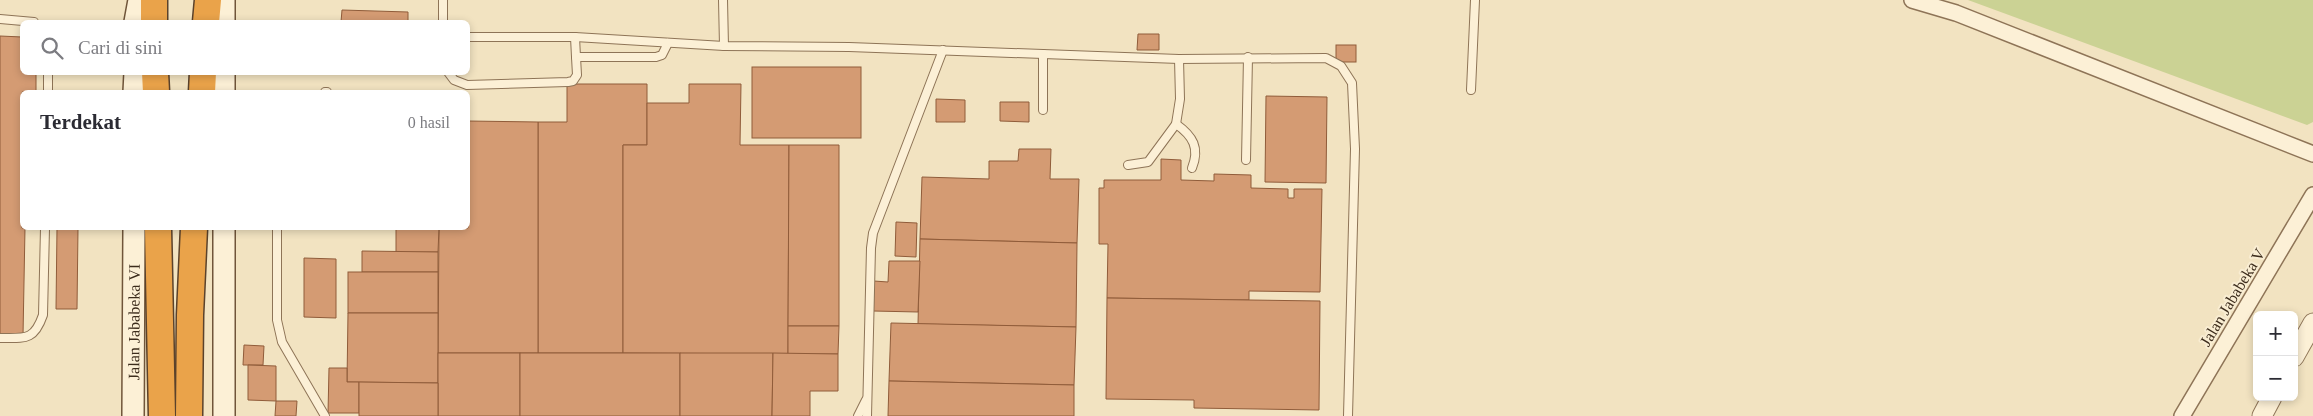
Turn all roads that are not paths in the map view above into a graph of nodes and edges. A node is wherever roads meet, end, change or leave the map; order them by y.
1 (139, 0) edge
2 (154, 0) edge
3 (208, 0) edge
4 (224, 0) edge
5 (443, 0) edge
6 (723, 0) edge
7 (1475, 0) edge
8 (1912, 0) edge
9 (0, 19) edge
10 (135, 20) edge
11 (154, 20) edge
12 (206, 20) edge
13 (224, 20) edge
14 (443, 20) edge
15 (20, 21) edge
16 (470, 37) edge
17 (575, 37) junction
18 (668, 43) junction
19 (724, 46) junction
20 (943, 50) junction
21 (1043, 54) junction
22 (576, 57) junction
23 (1248, 57) junction
24 (1179, 59) junction
25 (48, 75) edge
26 (134, 75) edge
27 (155, 75) edge
28 (203, 75) edge
29 (224, 75) edge
30 (450, 75) edge
31 (48, 90) edge
32 (134, 90) edge
33 (156, 90) edge
34 (202, 90) edge
35 (224, 90) edge
36 (1471, 90) dead end
37 (1043, 110) dead end
38 (1176, 124) junction
39 (2313, 154) edge
40 (1246, 160) dead end
41 (1128, 165) dead end
42 (1192, 168) dead end
43 (2313, 196) edge
44 (45, 230) edge
45 (134, 230) edge
46 (158, 230) edge
47 (194, 230) edge
48 (224, 230) edge
49 (277, 230) edge
50 (2313, 323) edge
51 (0, 338) edge
52 (2295, 356) edge
53 (866, 398) junction
54 (2270, 401) edge
55 (133, 416) edge
56 (162, 416) edge
57 (189, 416) edge
58 (224, 416) edge
59 (325, 416) edge
60 (858, 416) edge
61 (867, 416) edge
62 (1348, 416) edge
63 (2182, 416) edge
64 (2262, 416) edge

1 - 10 main road
2 - 11 highway
3 - 12 highway
4 - 13 main road
5 - 14 lane
6 - 19 lane
7 - 36 lane
8 - 39 street
9 - 15 lane
16 - 17 lane
17 - 18 lane
17 - 22 lane
18 - 19 lane
18 - 22 lane
19 - 20 lane
20 - 21 lane
20 - 53 lane
21 - 24 lane
21 - 37 lane
22 - 30 lane
23 - 24 lane
23 - 40 lane
23 - 62 lane
24 - 38 lane
25 - 31 lane
26 - 32 main road
27 - 33 highway
28 - 34 highway
29 - 35 main road
38 - 41 lane
38 - 42 lane
43 - 63 street, Jalan Jababeka V
44 - 51 lane
45 - 55 main road, Jalan Jababeka VI
46 - 56 highway
47 - 57 highway
48 - 58 main road
49 - 59 lane
50 - 52 street
53 - 60 lane
53 - 61 lane
54 - 64 street

